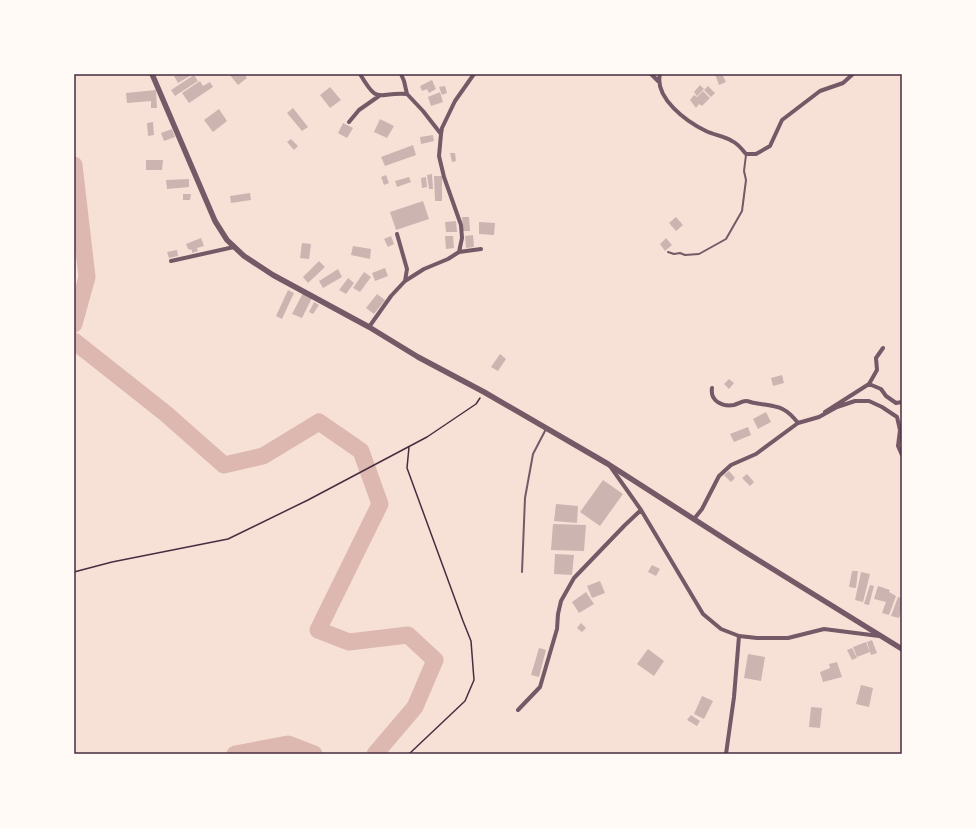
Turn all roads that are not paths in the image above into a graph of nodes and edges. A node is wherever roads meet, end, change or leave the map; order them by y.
1 (152, 74) edge
2 (360, 74) edge
3 (401, 74) edge
4 (474, 74) edge
5 (650, 74) edge
6 (660, 74) edge
7 (853, 74) edge
8 (658, 81) junction
9 (407, 94) junction
10 (379, 96) junction
11 (349, 122) dead end
12 (441, 134) junction
13 (746, 154) junction
14 (397, 234) dead end
15 (234, 247) junction
16 (482, 249) dead end
17 (459, 252) junction
18 (668, 252) dead end
19 (171, 261) dead end
20 (405, 281) junction
21 (369, 327) junction
22 (883, 348) dead end
23 (869, 384) junction
24 (712, 388) dead end
25 (902, 402) edge
26 (819, 417) junction
27 (798, 424) junction
28 (546, 428) junction
29 (902, 455) edge
30 (608, 464) junction
31 (641, 510) junction
32 (694, 519) junction
33 (522, 572) dead end
34 (739, 636) junction
35 (881, 636) junction
36 (902, 649) edge
37 (518, 710) dead end
38 (726, 754) edge

1 - 15 street
2 - 10 street
3 - 9 street
4 - 12 street
5 - 8 street
6 - 8 street
7 - 13 street
8 - 13 street
9 - 10 street
9 - 12 street
10 - 11 street
12 - 17 street
13 - 18 lane
14 - 20 street
15 - 19 street
15 - 21 street
16 - 17 street
17 - 20 street
20 - 21 street
21 - 28 street
22 - 23 street
23 - 25 street
23 - 26 street
24 - 27 street
26 - 27 street
26 - 29 street
27 - 32 street
28 - 30 street
28 - 33 lane
30 - 31 street
30 - 32 street
31 - 34 street
31 - 37 street
32 - 35 street
34 - 35 street
34 - 38 street
35 - 36 street

